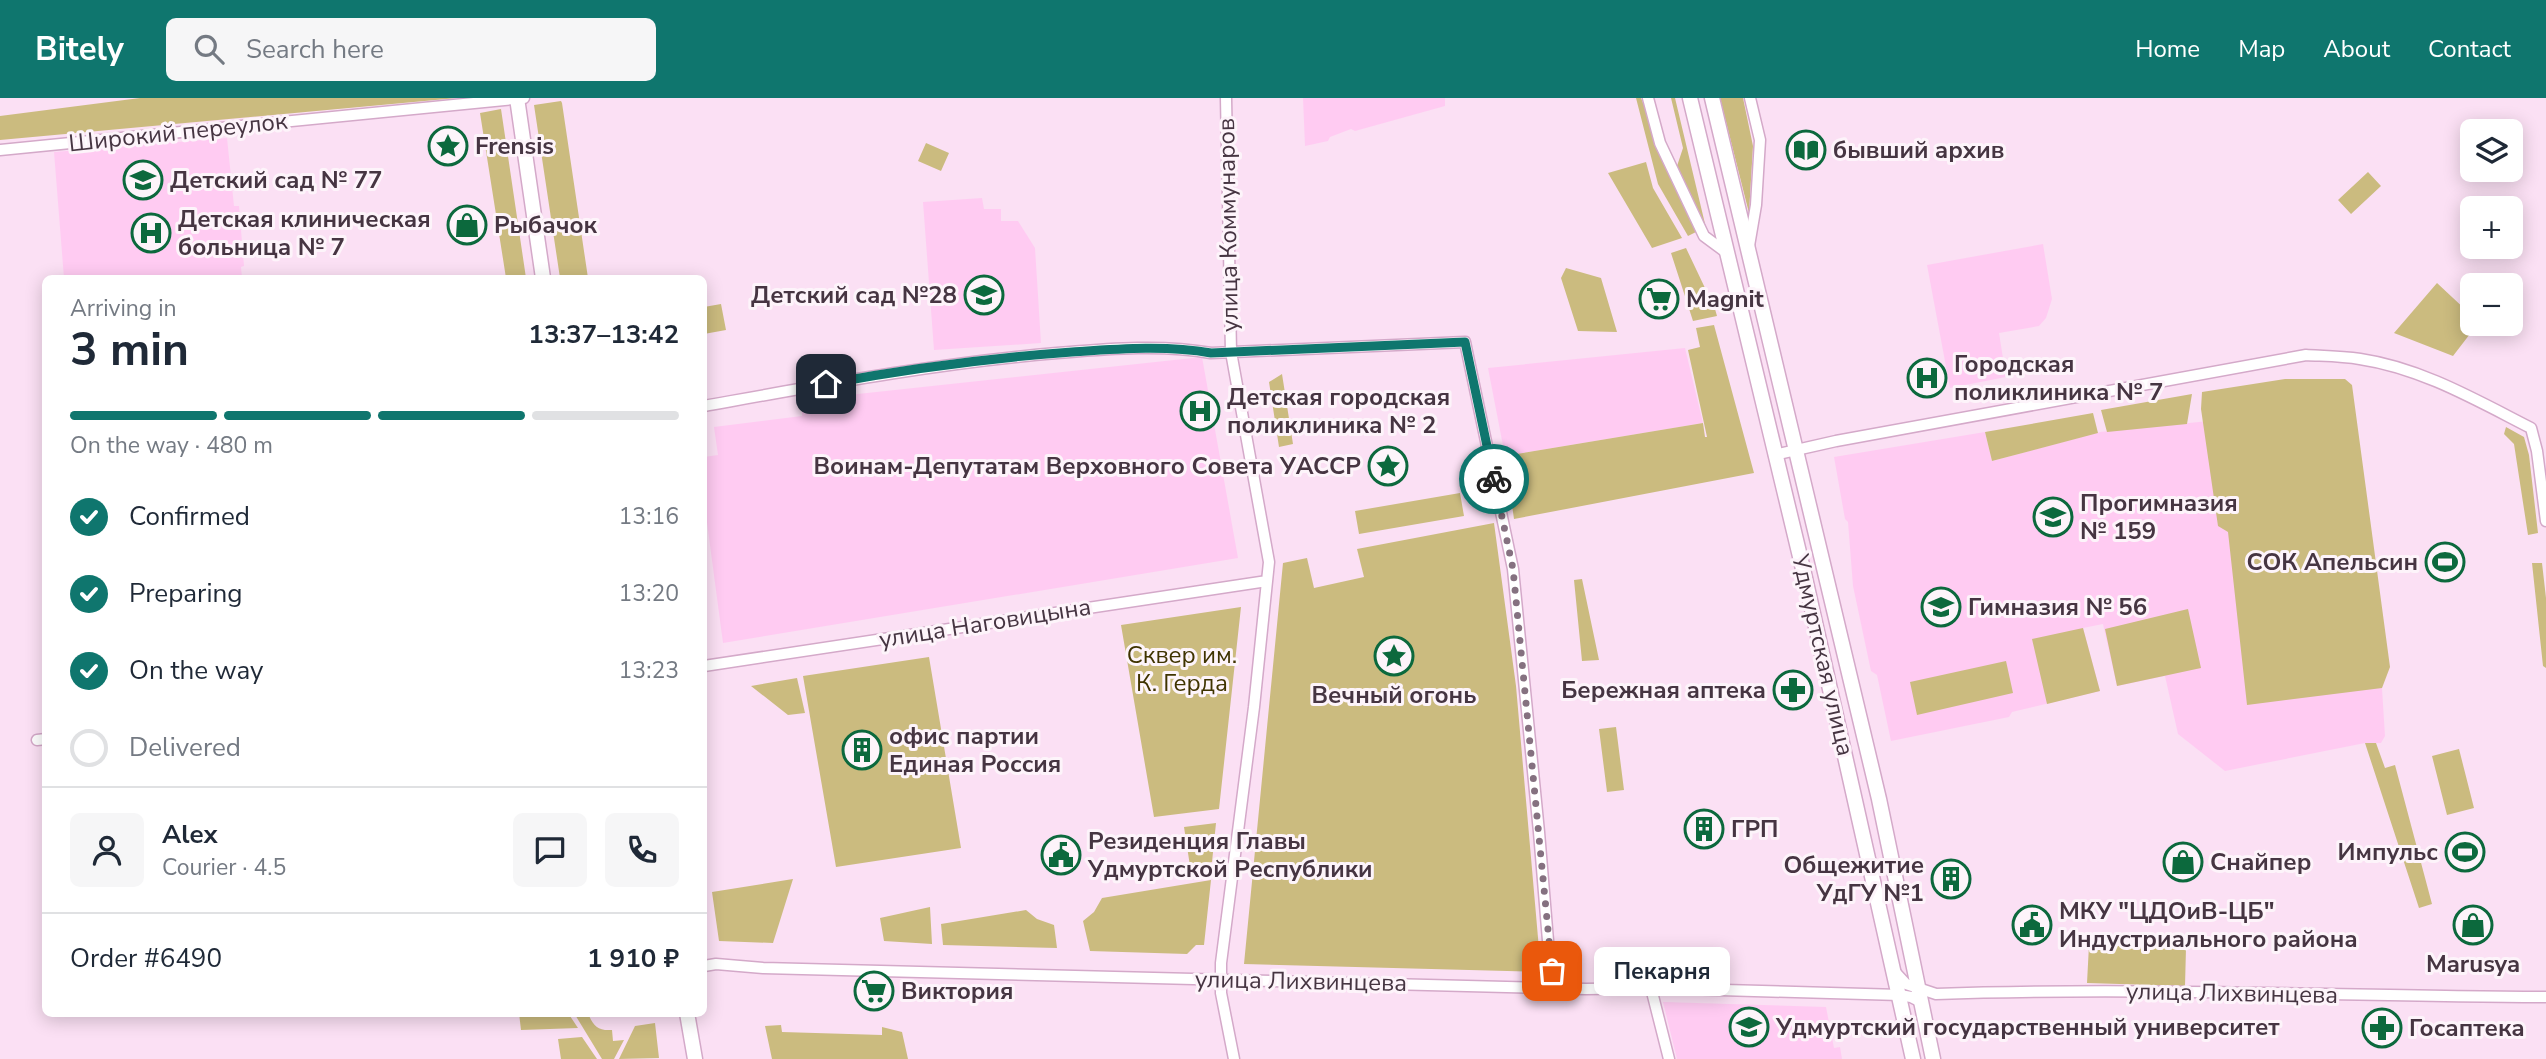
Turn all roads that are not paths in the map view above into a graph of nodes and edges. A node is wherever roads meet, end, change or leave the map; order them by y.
1 (517, 98) edge
2 (524, 98) edge
3 (1226, 98) edge
4 (1648, 98) edge
5 (1690, 98) edge
6 (1712, 98) edge
7 (1750, 98) edge
8 (0, 150) edge
9 (1727, 253) junction
10 (1748, 253) junction
11 (543, 275) edge
12 (1761, 301) junction
13 (1740, 305) junction
14 (1231, 352) junction
15 (707, 405) edge
16 (1797, 450) junction
17 (1774, 455) junction
18 (2546, 521) edge
19 (1824, 564) junction
20 (1803, 569) junction
21 (1268, 581) junction
22 (707, 666) edge
23 (1879, 799) junction
24 (1857, 804) junction
25 (707, 966) edge
26 (1895, 971) junction
27 (1221, 980) junction
28 (1651, 988) junction
29 (1552, 989) junction
30 (1900, 995) junction
31 (1920, 996) junction
32 (2546, 997) edge
33 (688, 1017) edge
34 (695, 1059) edge
35 (1234, 1059) edge
36 (1669, 1059) edge
37 (1913, 1059) edge
38 (1933, 1059) edge

1 - 2 street, Широкий переулок
1 - 8 street, Широкий переулок
1 - 11 main road
3 - 14 street, улица Коммунаров
4 - 9 street
5 - 9 main road, Удмуртская улица
6 - 10 main road, Удмуртская улица
7 - 10 street, Удмуртская улица
9 - 13 main road, Удмуртская улица
10 - 12 main road, Удмуртская улица
12 - 13 main road
12 - 16 main road, Удмуртская улица
13 - 17 main road, Удмуртская улица
14 - 15 street
14 - 21 street, улица Коммунаров
14 - 29 street
16 - 17 street
16 - 18 street
16 - 19 main road, Удмуртская улица
17 - 20 main road, Удмуртская улица
19 - 20 main road
19 - 23 main road, Удмуртская улица
20 - 24 main road, Удмуртская улица
21 - 22 street, улица Наговицына
21 - 27 street, улица Коммунаров
23 - 24 main road
23 - 31 main road, Удмуртская улица
24 - 26 main road, Удмуртская улица
25 - 27 street, улица Лихвинцева
26 - 30 main road, Удмуртская улица
26 - 31 street
27 - 29 street, улица Лихвинцева
27 - 35 street, улица Коммунаров
28 - 29 street, улица Лихвинцева
28 - 30 street, улица Лихвинцева
28 - 36 street
30 - 31 street, улица Лихвинцева
30 - 37 main road, Удмуртская улица
31 - 32 street, улица Лихвинцева
31 - 38 main road, Удмуртская улица
33 - 34 main road

